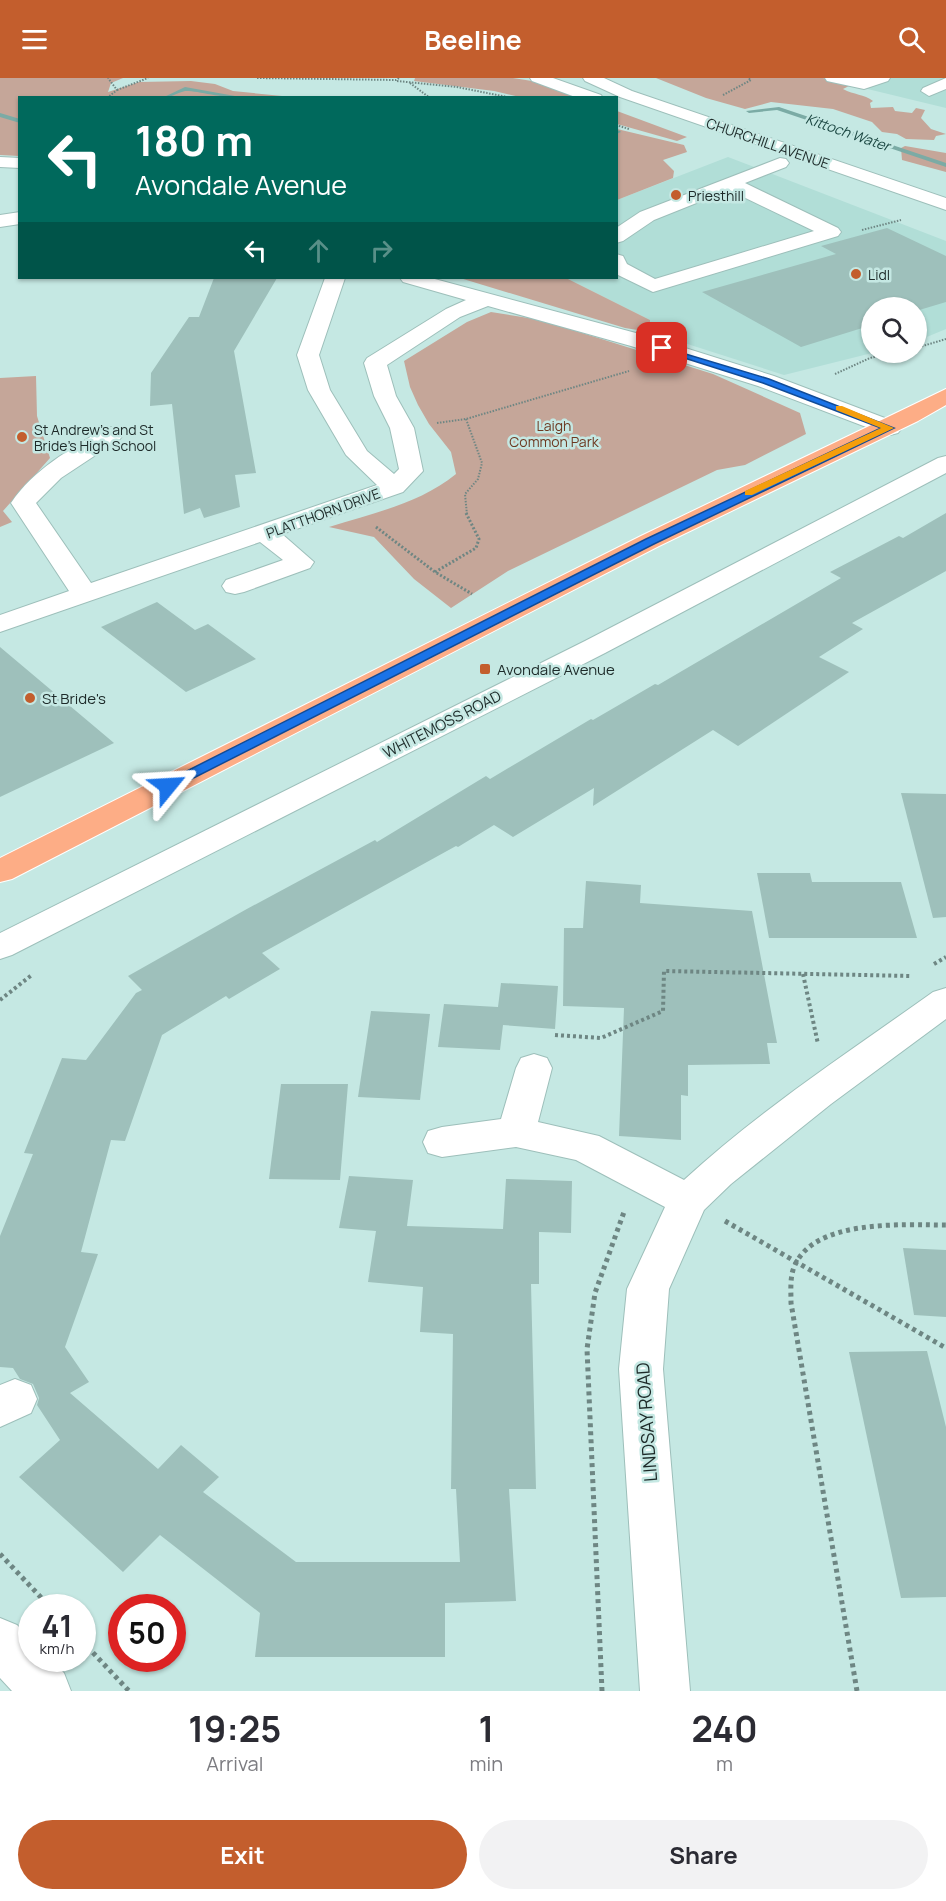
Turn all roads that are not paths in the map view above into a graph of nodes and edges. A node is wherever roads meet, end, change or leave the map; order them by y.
1 (538, 78) edge
2 (591, 78) edge
3 (833, 78) edge
4 (882, 78) edge
5 (946, 83) edge
6 (946, 95) edge
7 (589, 96) edge
8 (618, 106) edge
9 (0, 162) edge
10 (18, 163) edge
11 (780, 163) junction
12 (730, 183) junction
13 (946, 204) edge
14 (18, 218) edge
15 (0, 221) edge
16 (946, 222) edge
17 (618, 236) edge
18 (618, 267) edge
19 (335, 279) edge
20 (414, 279) edge
21 (486, 299) junction
22 (946, 396) edge
23 (890, 428) junction
24 (112, 434) dead end
25 (946, 463) edge
26 (394, 487) junction
27 (266, 533) junction
28 (235, 586) dead end
29 (85, 594) junction
30 (0, 624) edge
31 (0, 871) edge
32 (0, 947) edge
33 (932, 980) edge
34 (534, 1068) road end
35 (516, 1132) junction
36 (442, 1142) dead end
37 (688, 1200) junction
38 (0, 1642) edge
39 (46, 1691) edge
40 (665, 1691) edge

1 - 7 street
2 - 13 street, CHURCHILL AVENUE
3 - 4 street
5 - 6 street
8 - 11 street, CHURCHILL AVENUE
9 - 10 street
11 - 12 street
11 - 16 street, CHURCHILL AVENUE
12 - 17 street
12 - 18 street
14 - 15 street
19 - 26 street
20 - 21 street
21 - 23 street
21 - 26 street, PLATTHORN DRIVE
22 - 23 main road
23 - 31 main road
24 - 29 street
25 - 32 street, WHITEMOSS ROAD
26 - 27 street, PLATTHORN DRIVE
27 - 28 street
27 - 29 street, PLATTHORN DRIVE
29 - 30 street, PLATTHORN DRIVE
33 - 37 street, LINDSAY ROAD
34 - 35 street
35 - 36 street
35 - 37 street
37 - 40 street, LINDSAY ROAD
38 - 39 street

